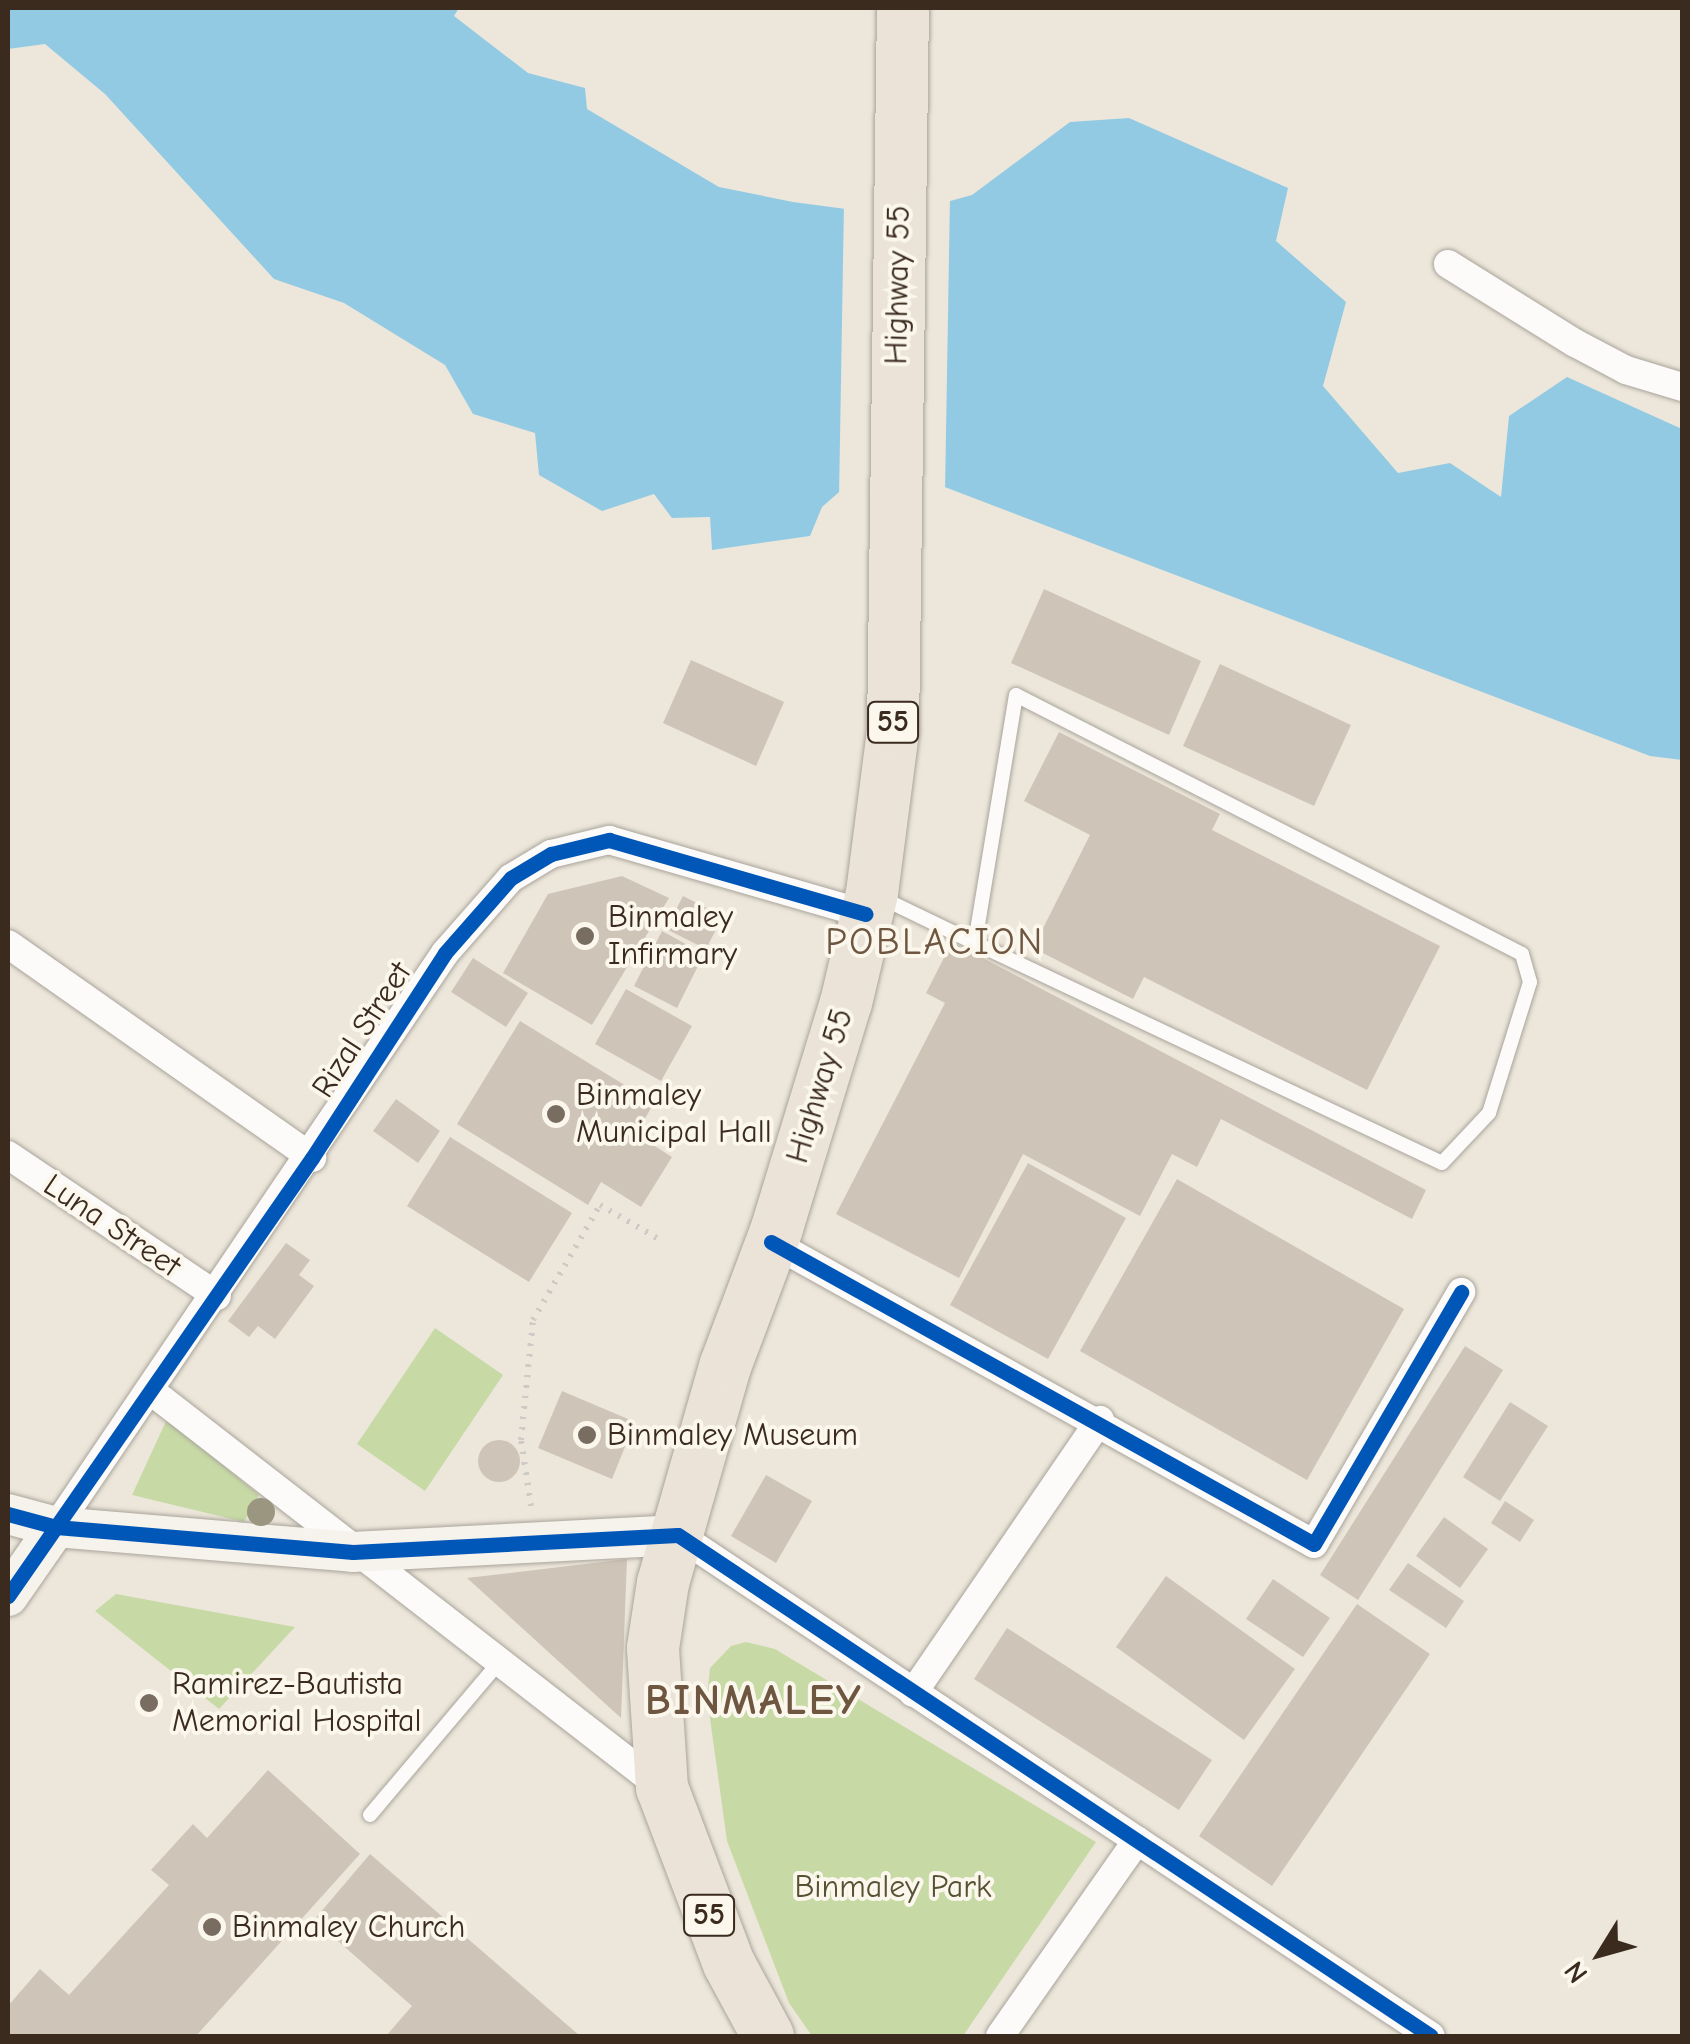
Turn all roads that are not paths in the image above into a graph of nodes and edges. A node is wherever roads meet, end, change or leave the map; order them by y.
1 (904, 8) edge
2 (1448, 264) dead end
3 (1682, 386) edge
4 (869, 904) junction
5 (975, 943) junction
6 (8, 944) edge
7 (8, 1155) edge
8 (312, 1158) junction
9 (771, 1242) junction
10 (1461, 1292) dead end
11 (217, 1296) junction
12 (151, 1390) junction
13 (1100, 1420) junction
14 (8, 1514) edge
15 (56, 1527) junction
16 (678, 1535) junction
17 (353, 1552) junction
18 (8, 1596) edge
19 (501, 1660) junction
20 (913, 1693) junction
21 (662, 1788) junction
22 (370, 1814) dead end
23 (1137, 1840) junction
24 (768, 2036) edge
25 (1000, 2036) edge
26 (1431, 2036) edge

1 - 4 highway, Highway 55 / 55
2 - 3 street
4 - 5 lane
4 - 8 street, Rizal Street
4 - 9 highway, Highway 55 / 55
5 - 5 lane
6 - 8 street
7 - 11 street, Luna Street
8 - 11 street, Rizal Street
9 - 13 street
9 - 16 highway, Highway 55 / 55
10 - 13 street
11 - 12 street, Rizal Street
12 - 15 street, Rizal Street
12 - 17 street
13 - 20 street
14 - 15 street
15 - 17 street
15 - 18 street
16 - 17 street
16 - 20 street
16 - 21 highway, Highway 55 / 55
17 - 19 street
19 - 21 street
19 - 22 lane
20 - 23 street
21 - 24 highway, 55
23 - 25 street
23 - 26 street

